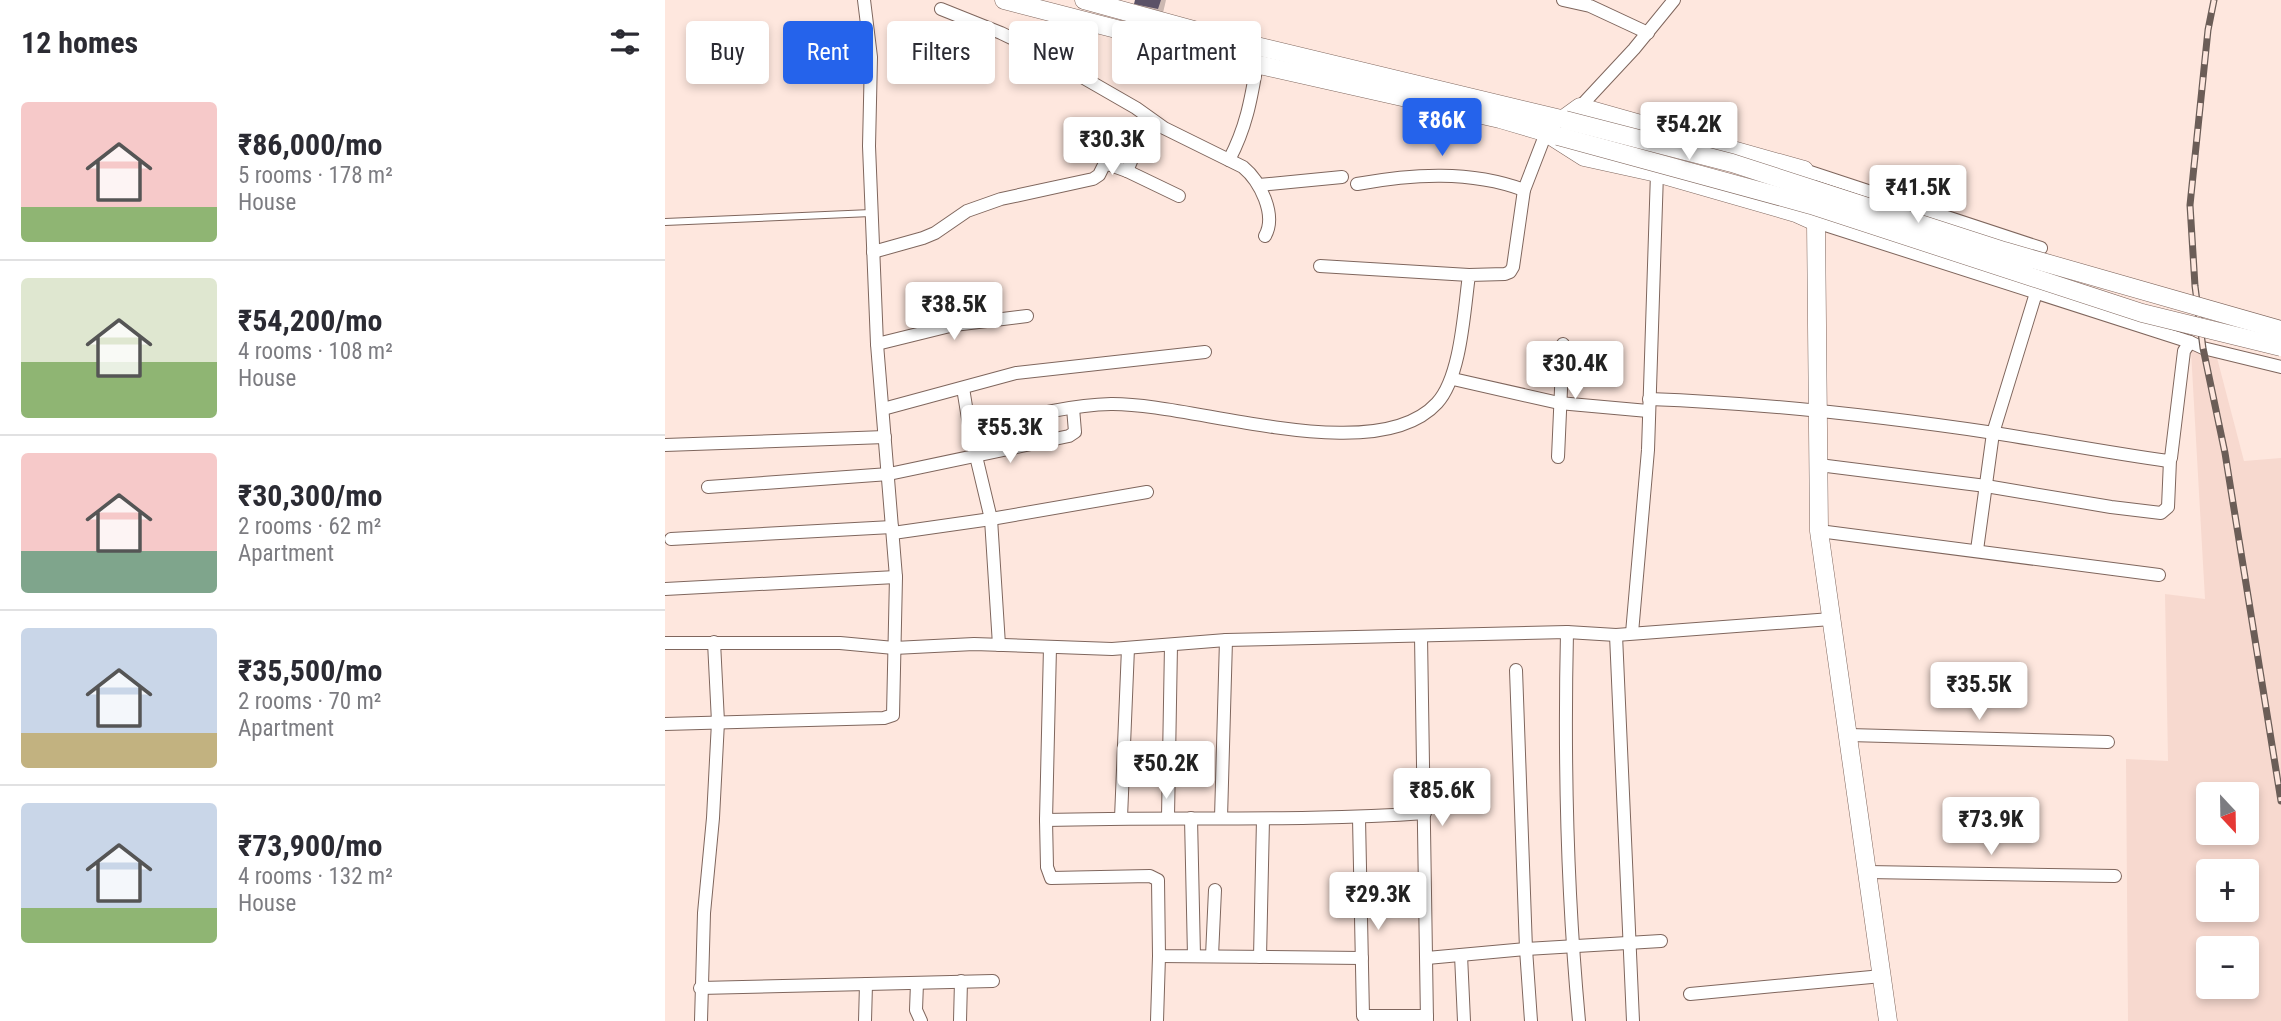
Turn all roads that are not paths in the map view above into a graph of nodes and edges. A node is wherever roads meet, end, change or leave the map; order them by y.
1 (864, 0) edge
2 (1004, 0) edge
3 (1084, 0) edge
4 (1563, 0) edge
5 (1674, 0) edge
6 (941, 9) dead end
7 (1112, 27) edge
8 (1648, 33) junction
9 (1261, 65) edge
10 (1253, 84) edge
11 (1580, 107) junction
12 (1149, 118) junction
13 (1558, 127) junction
14 (1229, 160) junction
15 (1804, 170) junction
16 (1127, 171) junction
17 (1657, 173) junction
18 (1342, 177) dead end
19 (1357, 184) dead end
20 (1259, 185) junction
21 (1524, 190) junction
22 (1179, 196) dead end
23 (871, 213) junction
24 (665, 222) edge
25 (1816, 222) junction
26 (1265, 236) dead end
27 (2041, 248) dead end
28 (873, 252) junction
29 (1320, 266) dead end
30 (1469, 275) junction
31 (2036, 293) junction
32 (1027, 316) dead end
33 (2281, 330) edge
34 (2190, 342) junction
35 (877, 344) junction
36 (1563, 344) dead end
37 (2281, 347) edge
38 (1205, 352) dead end
39 (2281, 367) edge
40 (1453, 379) junction
41 (963, 388) junction
42 (1559, 403) junction
43 (1648, 405) junction
44 (1073, 408) junction
45 (883, 410) junction
46 (1819, 410) junction
47 (970, 431) junction
48 (1993, 433) junction
49 (885, 437) junction
50 (665, 445) edge
51 (976, 455) junction
52 (1558, 457) dead end
53 (2171, 460) junction
54 (1819, 466) junction
55 (889, 474) junction
56 (1986, 486) junction
57 (708, 487) dead end
58 (1147, 492) dead end
59 (991, 519) junction
60 (893, 530) junction
61 (1819, 531) junction
62 (670, 539) dead end
63 (1976, 550) junction
64 (2159, 575) dead end
65 (896, 577) junction
66 (665, 589) edge
67 (1831, 619) junction
68 (1567, 632) junction
69 (1632, 633) junction
70 (1616, 635) junction
71 (1421, 636) junction
72 (1226, 640) junction
73 (714, 642) junction
74 (665, 643) edge
75 (999, 645) junction
76 (1171, 645) junction
77 (1050, 647) junction
78 (894, 648) junction
79 (1128, 648) junction
80 (1516, 670) dead end
81 (718, 722) junction
82 (665, 724) edge
83 (1849, 735) junction
84 (2108, 742) dead end
85 (1425, 813) junction
86 (1168, 817) junction
87 (1121, 818) junction
88 (1191, 818) junction
89 (1221, 818) junction
90 (1359, 818) junction
91 (1262, 819) junction
92 (1047, 820) junction
93 (1867, 872) junction
94 (2115, 876) dead end
95 (1215, 890) dead end
96 (1661, 941) dead end
97 (1629, 943) junction
98 (1572, 947) junction
99 (1526, 949) junction
100 (1159, 956) junction
101 (1194, 956) junction
102 (1212, 956) junction
103 (1461, 956) junction
104 (1260, 957) junction
105 (1362, 958) junction
106 (1427, 958) junction
107 (1882, 976) junction
108 (961, 981) junction
109 (993, 981) dead end
110 (917, 982) junction
111 (866, 984) junction
112 (701, 988) junction
113 (1690, 994) dead end
114 (1363, 1018) edge
115 (1427, 1019) edge
116 (701, 1021) edge
117 (865, 1021) edge
118 (921, 1021) edge
119 (960, 1021) edge
120 (1157, 1021) edge
121 (1464, 1021) edge
122 (1531, 1021) edge
123 (1579, 1021) edge
124 (1633, 1021) edge
125 (1888, 1021) edge

1 - 23 street
2 - 7 main road
3 - 13 main road
4 - 8 street
5 - 8 street
6 - 12 street
8 - 11 street
9 - 13 main road
10 - 14 street
11 - 13 main road
11 - 15 main road
12 - 14 street
12 - 16 street
13 - 17 main road
13 - 21 street
13 - 33 main road, bridge
13 - 37 main road, bridge
14 - 20 street
15 - 25 main road
15 - 27 street
16 - 22 street
16 - 28 street
17 - 25 main road
17 - 43 street
18 - 20 street
19 - 21 street
20 - 26 street
21 - 30 street
23 - 24 lane
23 - 28 street
25 - 31 street
25 - 46 main road
28 - 35 street
29 - 30 street
30 - 40 street
31 - 34 street
31 - 48 street
32 - 35 street
34 - 39 street
34 - 53 street
35 - 45 street
36 - 42 street
38 - 41 street
40 - 42 street
40 - 44 street
41 - 45 street
41 - 47 street
42 - 43 street
42 - 52 street
43 - 46 street
43 - 69 street
44 - 47 street
44 - 51 street
45 - 49 street
46 - 48 street
46 - 54 main road
47 - 51 street
48 - 53 street
48 - 56 street
49 - 50 street
49 - 55 street
51 - 55 street
51 - 59 street
53 - 56 street
54 - 56 street
54 - 61 main road
55 - 57 street
55 - 60 street
56 - 63 street
58 - 59 street
59 - 60 street
59 - 75 street
60 - 62 street
60 - 65 street
61 - 63 street
61 - 67 main road
63 - 64 street
65 - 66 street
65 - 78 street
67 - 69 street
67 - 83 main road
68 - 70 street
68 - 71 street
68 - 98 street
69 - 70 street
70 - 97 street
71 - 72 street
71 - 85 street
72 - 76 street
72 - 89 street
73 - 74 street
73 - 78 street
73 - 81 street
75 - 77 street
75 - 78 street
76 - 79 street
76 - 86 street
77 - 79 street
77 - 92 street
78 - 81 street
79 - 87 street
80 - 99 street
81 - 82 street
81 - 112 street
83 - 84 street
83 - 93 main road
85 - 90 street
85 - 106 street
86 - 87 street
86 - 88 street
87 - 92 street
88 - 89 street
88 - 101 street
89 - 91 street
90 - 91 street
90 - 105 street
91 - 104 street
92 - 100 street
93 - 94 street
93 - 107 main road
95 - 102 street
96 - 97 street
97 - 98 street
97 - 124 street
98 - 99 street
98 - 123 street
99 - 103 street
99 - 122 street
100 - 101 street
100 - 120 street
101 - 102 street
102 - 104 street
103 - 106 street
103 - 121 street
104 - 105 street
105 - 114 street
106 - 115 street
107 - 113 street
107 - 125 main road
108 - 109 street
108 - 110 street
108 - 119 street
110 - 111 street
110 - 118 street
111 - 112 street
111 - 117 street
112 - 116 street
114 - 115 street

